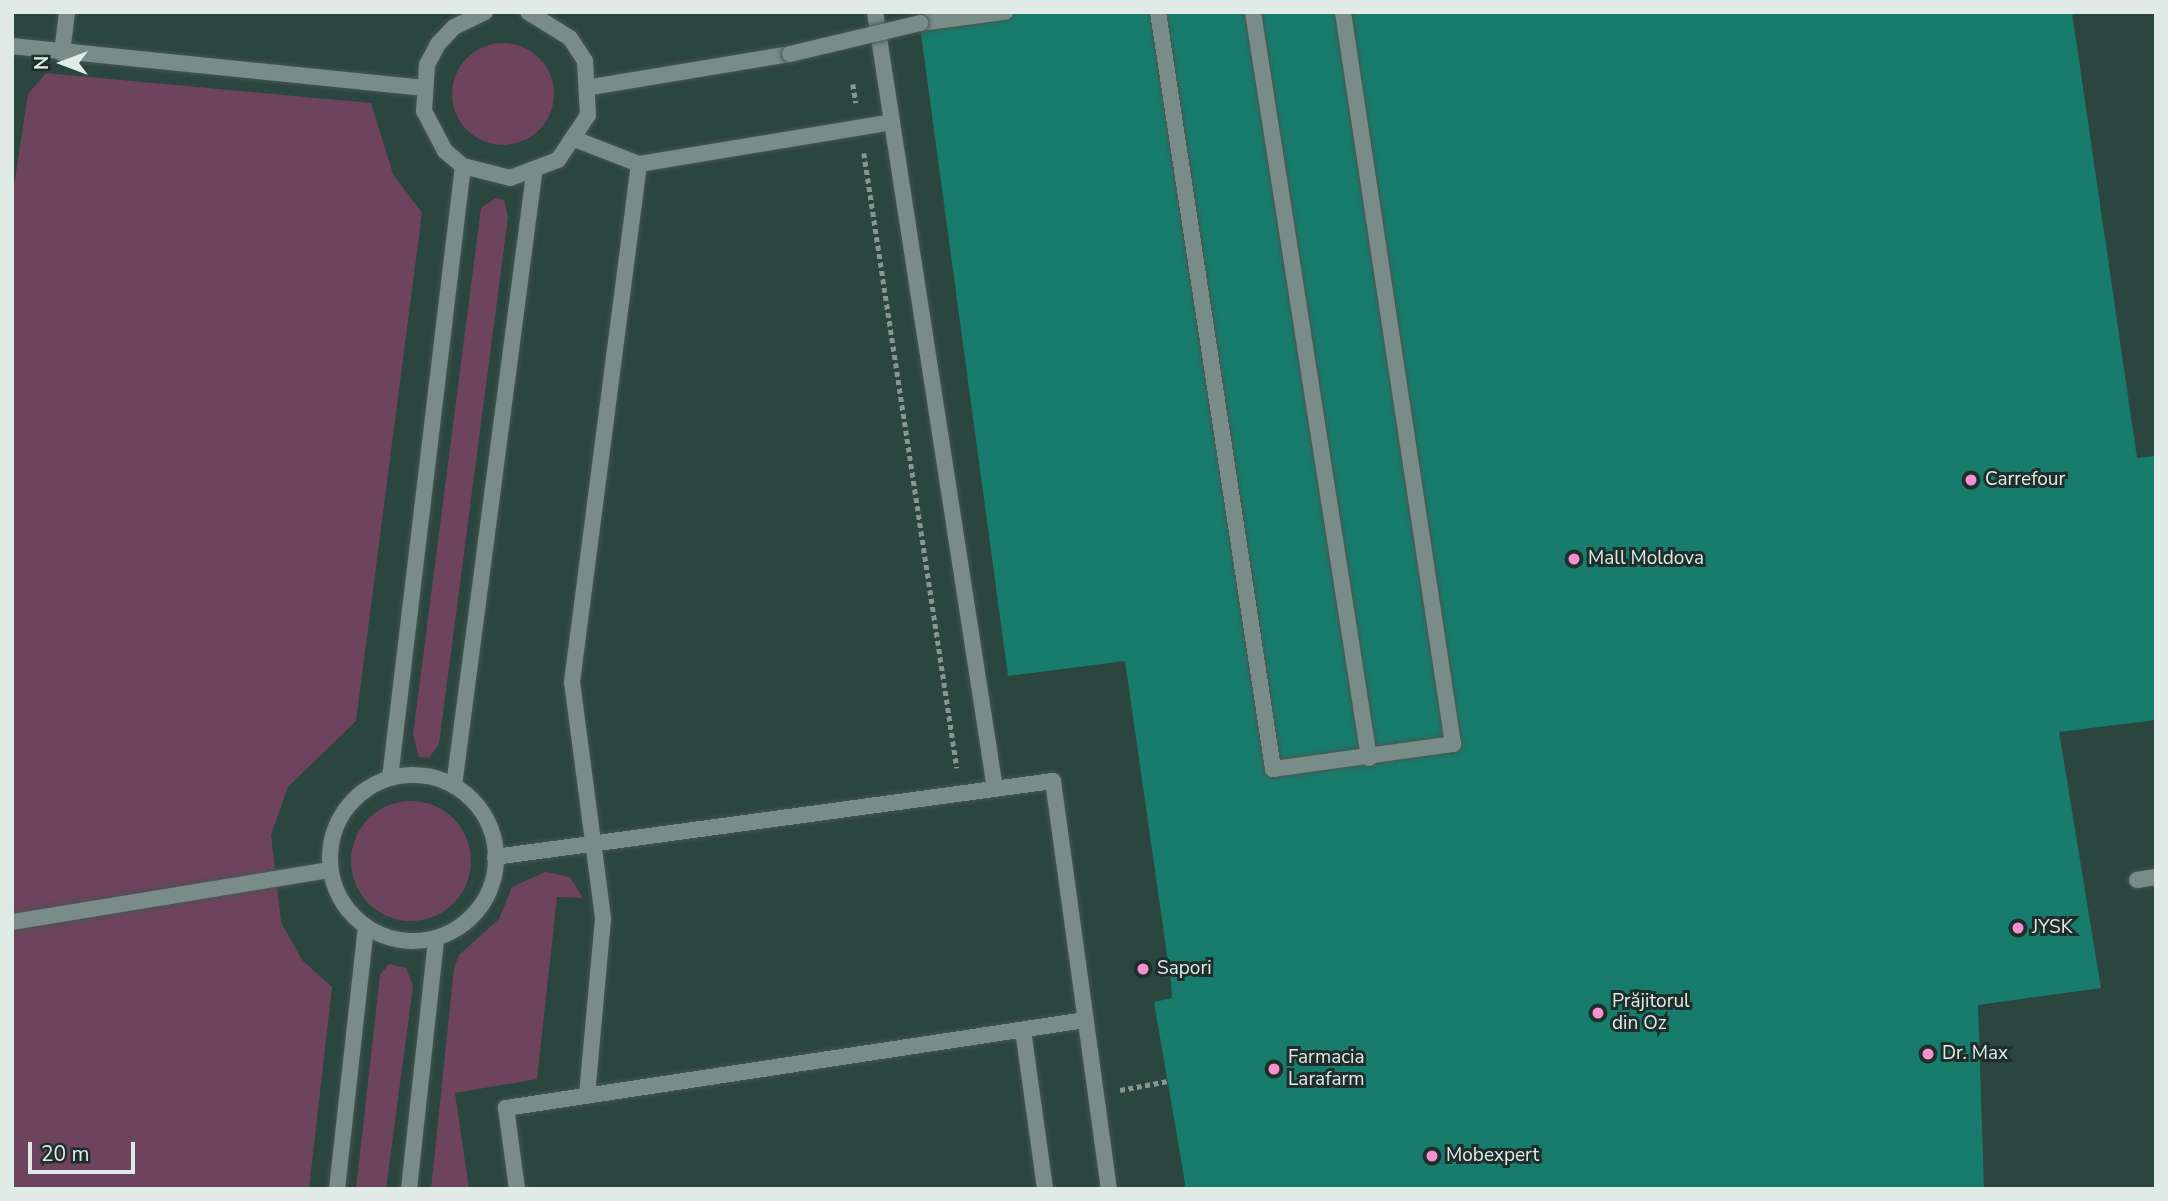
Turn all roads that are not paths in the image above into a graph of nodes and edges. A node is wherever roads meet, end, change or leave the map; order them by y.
1 (67, 12) edge
2 (485, 12) edge
3 (528, 12) edge
4 (876, 12) edge
5 (1005, 12) edge
6 (1158, 12) edge
7 (1253, 12) edge
8 (1343, 12) edge
9 (12, 46) edge
10 (62, 52) junction
11 (591, 87) junction
12 (422, 88) junction
13 (892, 122) junction
14 (577, 140) junction
15 (639, 164) junction
16 (463, 166) junction
17 (534, 174) junction
18 (1369, 758) junction
19 (390, 778) junction
20 (454, 786) junction
21 (995, 789) junction
22 (594, 845) junction
23 (495, 857) junction
24 (330, 870) junction
25 (2156, 877) edge
26 (2137, 880) dead end
27 (12, 922) edge
28 (366, 927) junction
29 (436, 939) junction
30 (1085, 1020) junction
31 (1023, 1030) junction
32 (587, 1095) junction
33 (337, 1189) edge
34 (409, 1189) edge
35 (517, 1189) edge
36 (1045, 1189) edge
37 (1109, 1189) edge

1 - 10 lane
2 - 12 lane
3 - 11 lane
4 - 13 lane
5 - 11 lane, bridge
6 - 18 lane
7 - 18 lane
8 - 18 lane
9 - 10 lane
10 - 12 lane
11 - 14 lane
12 - 16 lane
13 - 15 lane
13 - 21 lane
14 - 15 lane
14 - 17 lane
15 - 22 lane
16 - 17 lane
16 - 19 lane
17 - 20 lane
19 - 20 lane
19 - 24 lane
20 - 23 lane
21 - 22 lane
21 - 30 lane
22 - 23 lane
22 - 32 lane
23 - 29 lane
24 - 27 lane
24 - 28 lane
25 - 26 lane
28 - 29 lane
28 - 33 lane
29 - 34 lane
30 - 31 lane
30 - 37 lane
31 - 32 lane
31 - 36 lane
32 - 35 lane

